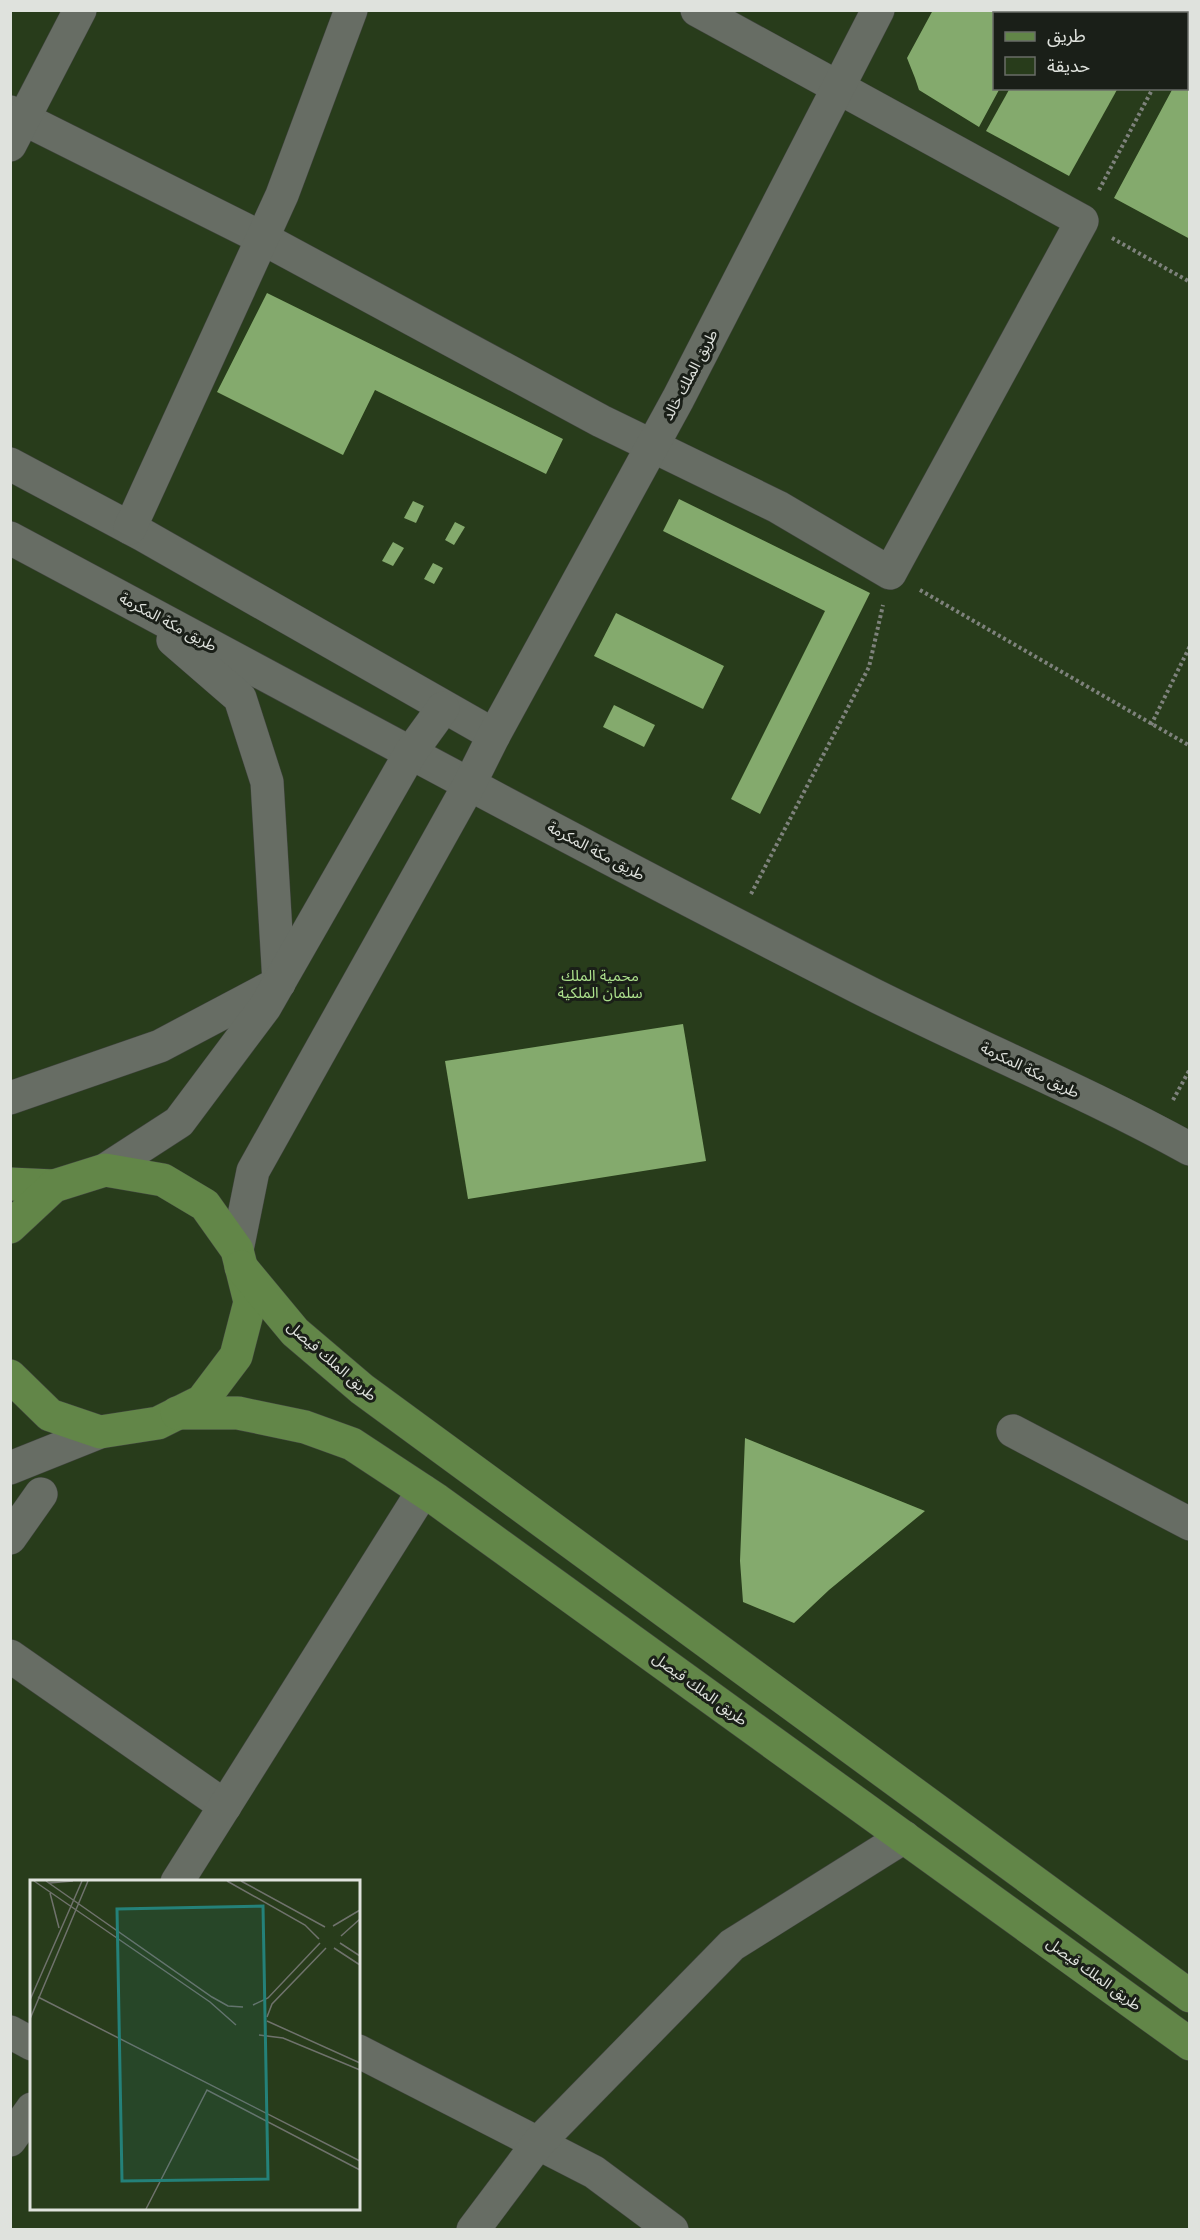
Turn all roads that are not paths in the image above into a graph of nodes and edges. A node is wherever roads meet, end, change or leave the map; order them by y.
1 (80, 10) edge
2 (351, 10) edge
3 (697, 10) edge
4 (878, 10) edge
5 (837, 89) junction
6 (15, 125) edge
7 (262, 238) junction
8 (653, 444) junction
9 (10, 464) edge
10 (129, 528) junction
11 (10, 538) edge
12 (131, 603) junction
13 (443, 708) junction
14 (494, 735) junction
15 (411, 752) junction
16 (469, 785) junction
17 (279, 983) junction
18 (10, 1098) edge
19 (1190, 1149) edge
20 (105, 1170) junction
21 (10, 1184) edge
22 (54, 1186) junction
23 (10, 1227) edge
24 (239, 1259) junction
25 (10, 1376) edge
26 (177, 1413) junction
27 (1013, 1431) dead end
28 (100, 1432) junction
29 (10, 1468) edge
30 (423, 1491) junction
31 (41, 1494) dead end
32 (1190, 1524) edge
33 (10, 1538) edge
34 (10, 1656) edge
35 (225, 1806) junction
36 (904, 1837) junction
37 (178, 1880) edge
38 (1190, 1996) edge
39 (10, 2032) edge
40 (30, 2043) edge
41 (1190, 2044) edge
42 (360, 2052) edge
43 (30, 2112) edge
44 (10, 2140) edge
45 (539, 2142) junction
46 (473, 2229) edge
47 (672, 2229) edge

1 - 6 street
2 - 7 street
3 - 5 street
4 - 5 street, طريق الملك خالد
5 - 8 street, طريق الملك خالد
5 - 8 street
6 - 7 street
7 - 8 street
7 - 10 street
8 - 14 street, طريق الملك خالد
9 - 10 street
10 - 13 street
11 - 12 street, طريق مكة المكرمة
12 - 15 street, طريق مكة المكرمة
12 - 17 street
13 - 14 street
13 - 15 street
14 - 16 street, طريق الملك خالد
15 - 16 street, طريق مكة المكرمة
15 - 17 street
16 - 19 street, طريق مكة المكرمة
16 - 24 street, طريق الملك خالد
17 - 18 street
17 - 20 street
20 - 22 main road
20 - 24 main road, طريق الملك فيصل
21 - 22 main road
22 - 23 main road
24 - 26 main road
24 - 38 main road, طريق الملك فيصل
25 - 28 main road
26 - 28 main road
26 - 30 main road, طريق الملك فيصل
27 - 32 street
28 - 29 street
30 - 35 street
30 - 36 main road, طريق الملك فيصل
31 - 33 street
34 - 35 street
35 - 37 street
36 - 41 main road, طريق الملك فيصل
36 - 45 street
39 - 40 street
42 - 45 street
43 - 44 street
45 - 46 street
45 - 47 street

